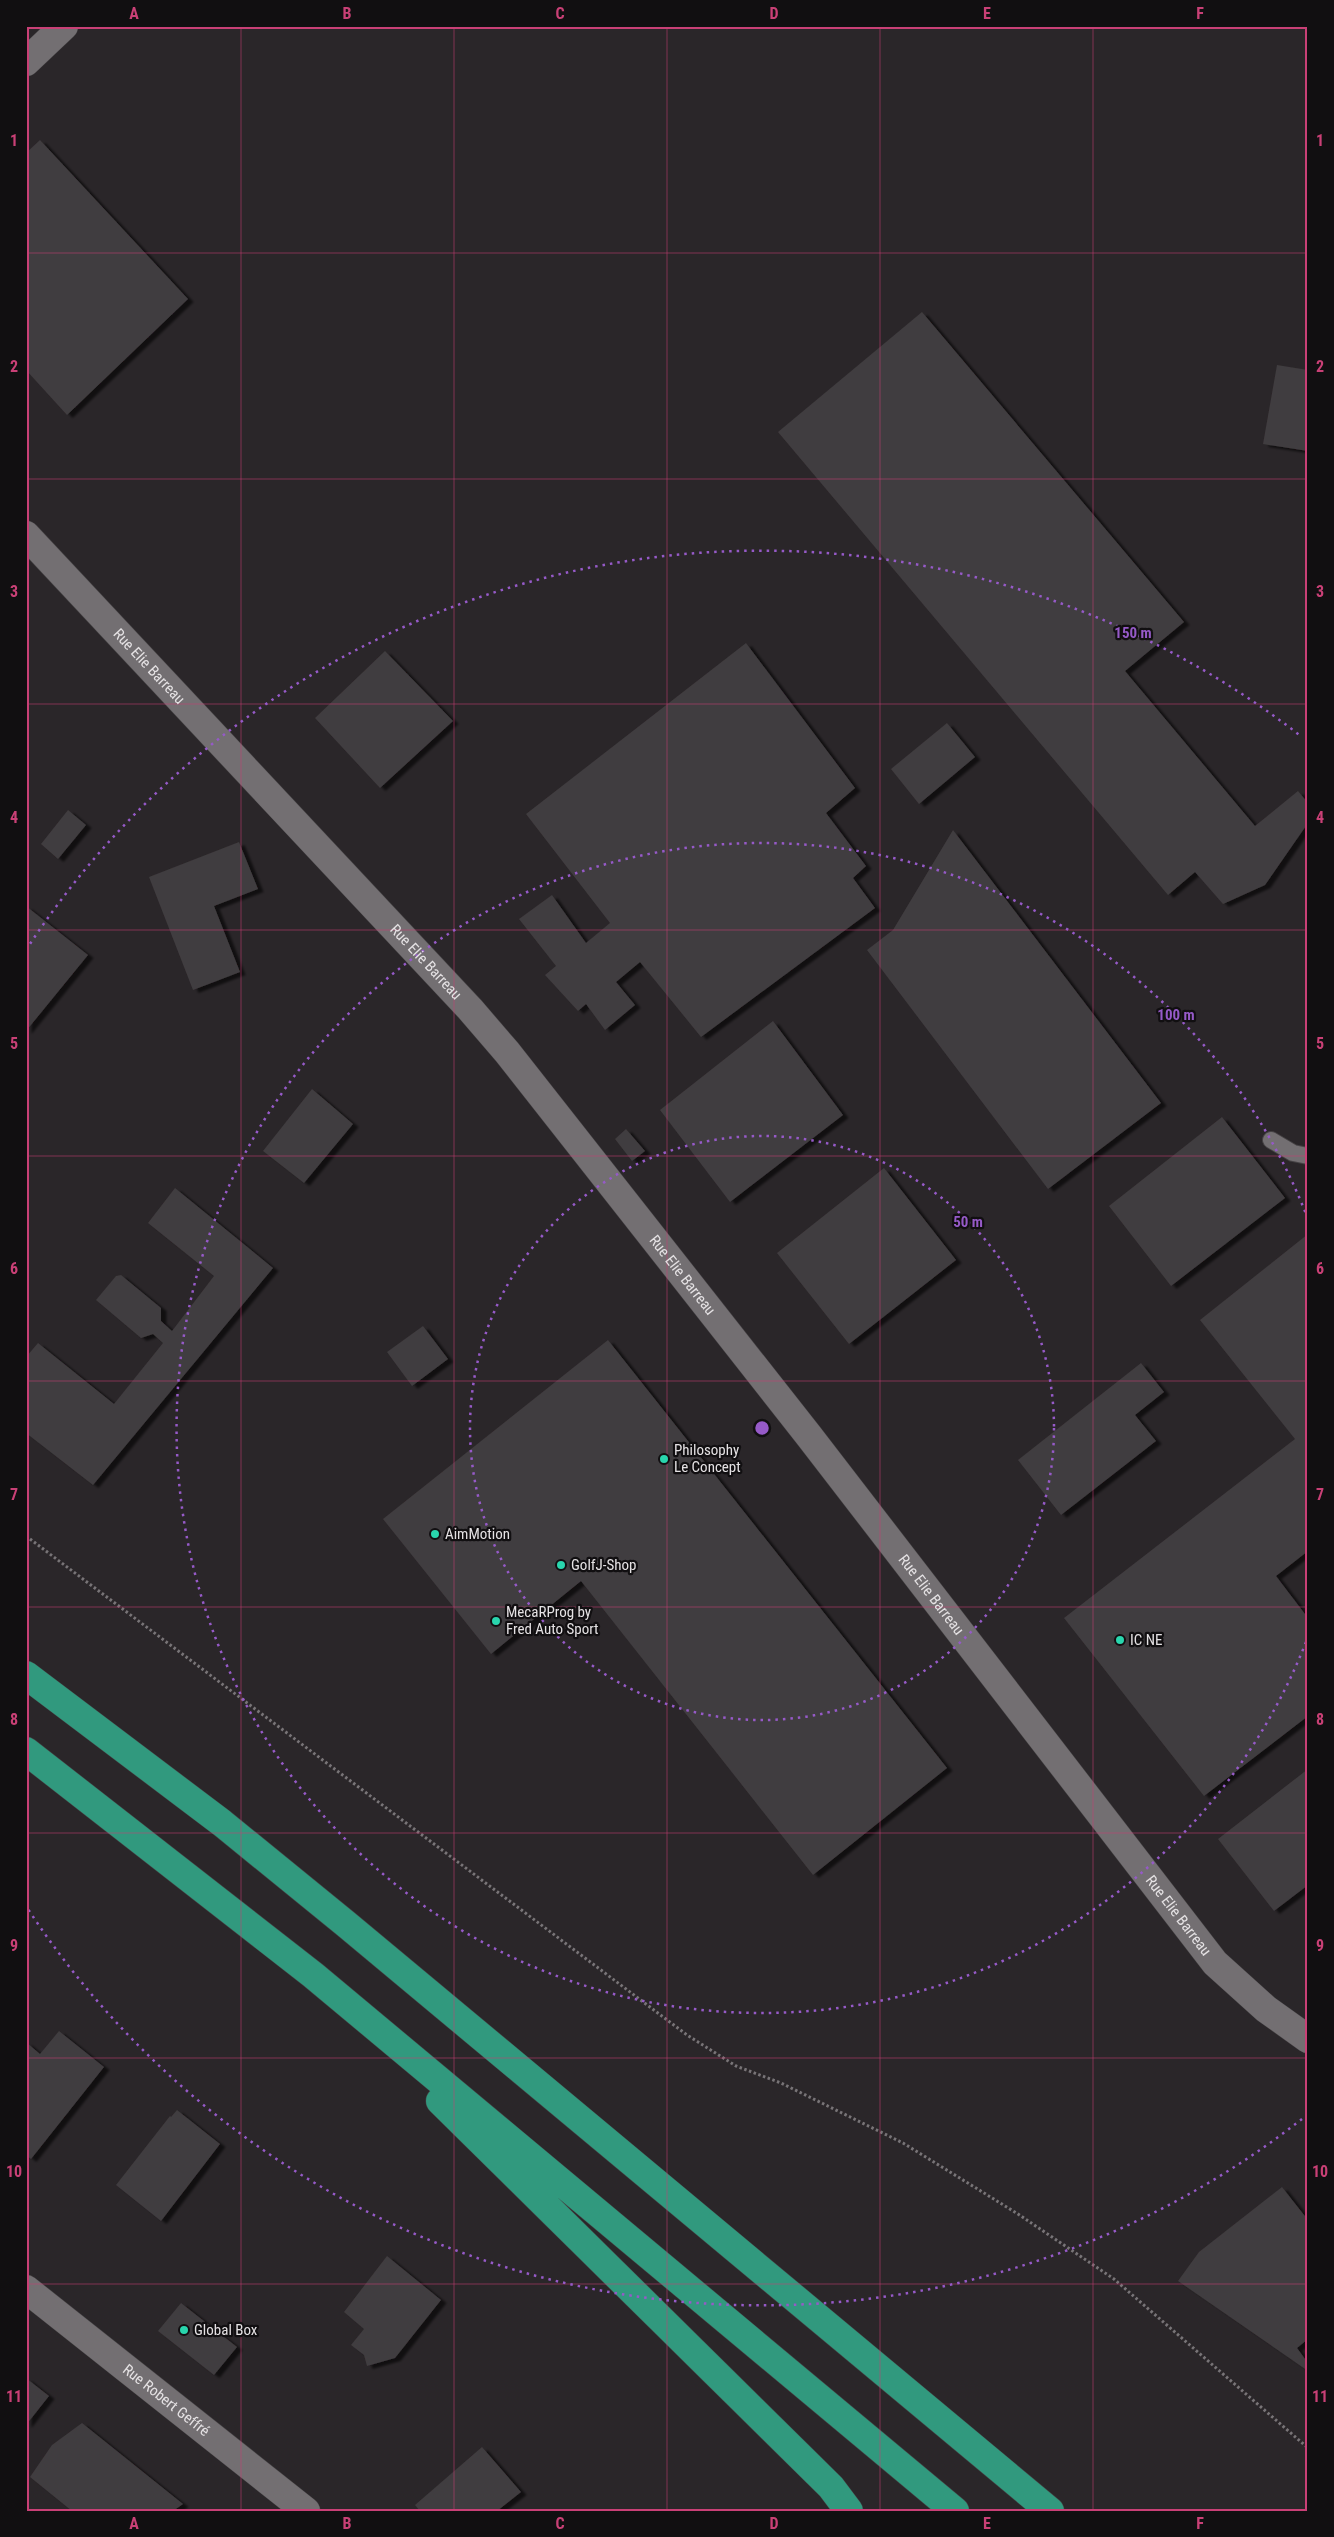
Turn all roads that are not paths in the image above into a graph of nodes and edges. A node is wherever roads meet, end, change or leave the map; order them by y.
1 (64, 26) edge
2 (26, 62) edge
3 (26, 535) edge
4 (1272, 1140) dead end
5 (1308, 1156) edge
6 (26, 1674) edge
7 (26, 1751) edge
8 (313, 1975) junction
9 (1308, 2039) edge
10 (26, 2289) edge
11 (306, 2511) edge
12 (849, 2511) edge
13 (955, 2511) edge
14 (1050, 2511) edge

1 - 2 street
3 - 9 street, Rue Elie Barreau
4 - 5 lane
6 - 14 highway
7 - 8 highway
8 - 12 highway
8 - 13 highway
10 - 11 street, Rue Robert Geffré

